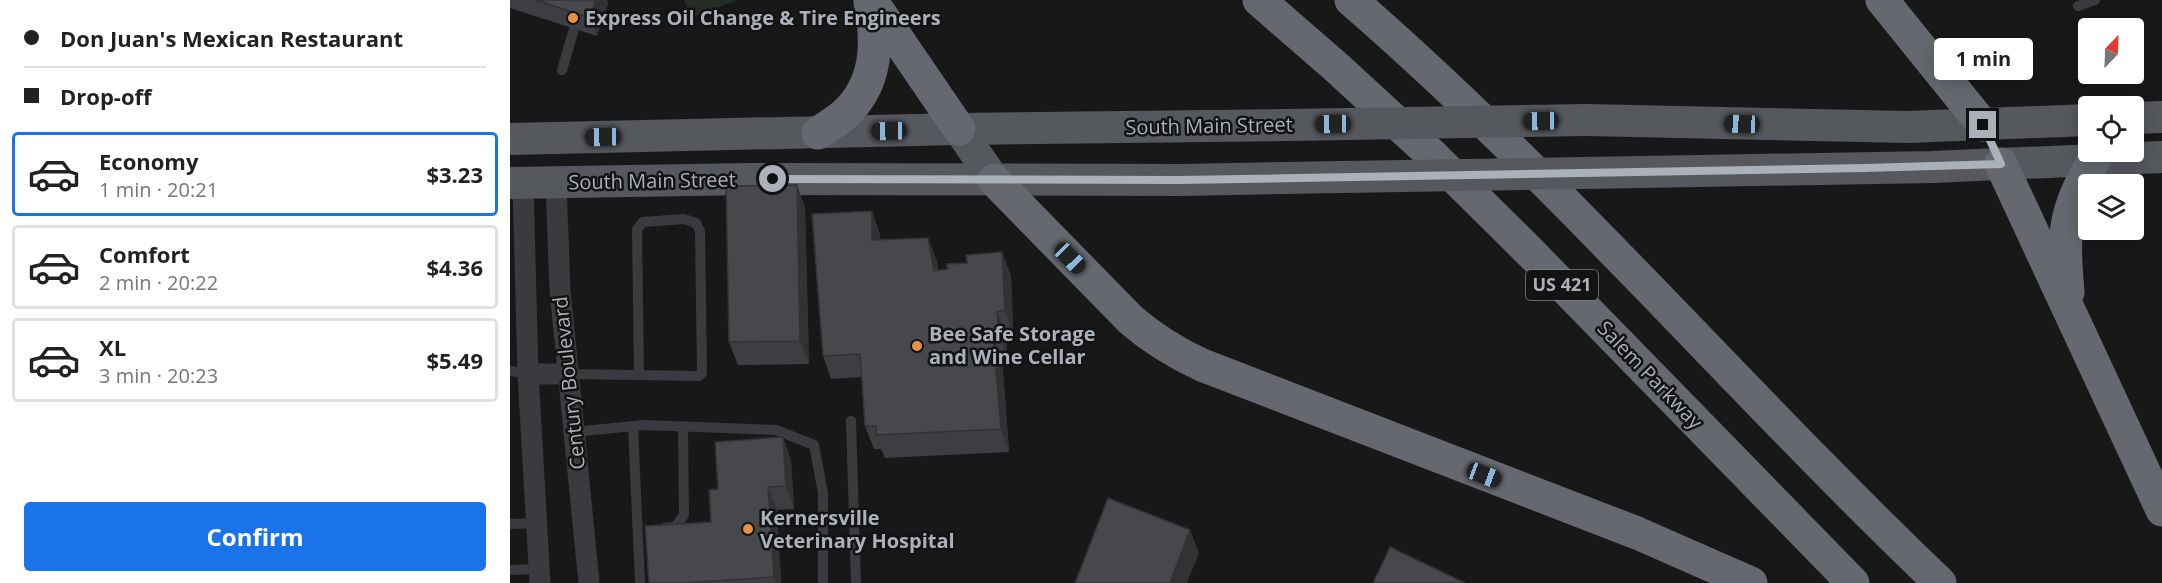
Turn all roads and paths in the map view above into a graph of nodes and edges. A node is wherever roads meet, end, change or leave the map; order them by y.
1 (870, 0) edge
2 (1259, 0) edge
3 (1351, 0) edge
4 (1882, 0) edge
5 (2095, 0) edge
6 (2082, 3) edge
7 (574, 29) edge
8 (562, 70) dead end
9 (2162, 117) edge
10 (2144, 118) edge
11 (2078, 120) edge
12 (1983, 125) junction
13 (959, 129) junction
14 (818, 132) junction
15 (510, 139) edge
16 (2162, 157) edge
17 (2144, 158) edge
18 (2078, 161) edge
19 (2093, 162) edge
20 (2001, 164) junction
21 (994, 180) junction
22 (516, 183) edge
23 (556, 183) junction
24 (517, 263) edge
25 (2069, 311) junction
26 (519, 373) edge
27 (569, 374) junction
28 (639, 374) junction
29 (851, 421) dead end
30 (633, 426) junction
31 (683, 427) junction
32 (574, 432) junction
33 (2162, 510) edge
34 (536, 523) junction
35 (510, 524) edge
36 (647, 530) junction
37 (510, 570) edge
38 (540, 576) edge
39 (589, 583) edge
40 (640, 583) edge
41 (823, 583) edge
42 (856, 583) edge
43 (1751, 583) edge
44 (1853, 583) edge
45 (1940, 583) edge

1 - 13 highway
1 - 14 highway
2 - 44 highway, Salem Parkway / US 421
3 - 45 highway, US 421
4 - 12 highway
5 - 6 lane
7 - 8 lane
9 - 10 main road
11 - 12 main road, South Main Street
12 - 13 main road, South Main Street, bridge
12 - 20 main road
13 - 14 main road, South Main Street
13 - 21 main road
14 - 15 main road, South Main Street
16 - 17 main road, South Main Street
18 - 20 main road, South Main Street
19 - 25 highway
20 - 21 main road, South Main Street, bridge
20 - 25 highway
21 - 23 main road, South Main Street
21 - 43 highway
22 - 23 main road, South Main Street
22 - 24 street, Century Boulevard
23 - 27 street, Century Boulevard
24 - 26 street, Century Boulevard
25 - 33 highway
26 - 27 street
26 - 34 street, Century Boulevard
27 - 28 lane
27 - 32 street, Century Boulevard
28 - 28 lane
29 - 42 lane
30 - 31 lane
30 - 32 lane
30 - 36 lane
31 - 36 lane
31 - 41 lane
32 - 39 street, Century Boulevard
34 - 35 lane
34 - 38 street, Century Boulevard
36 - 40 lane
37 - 38 lane

